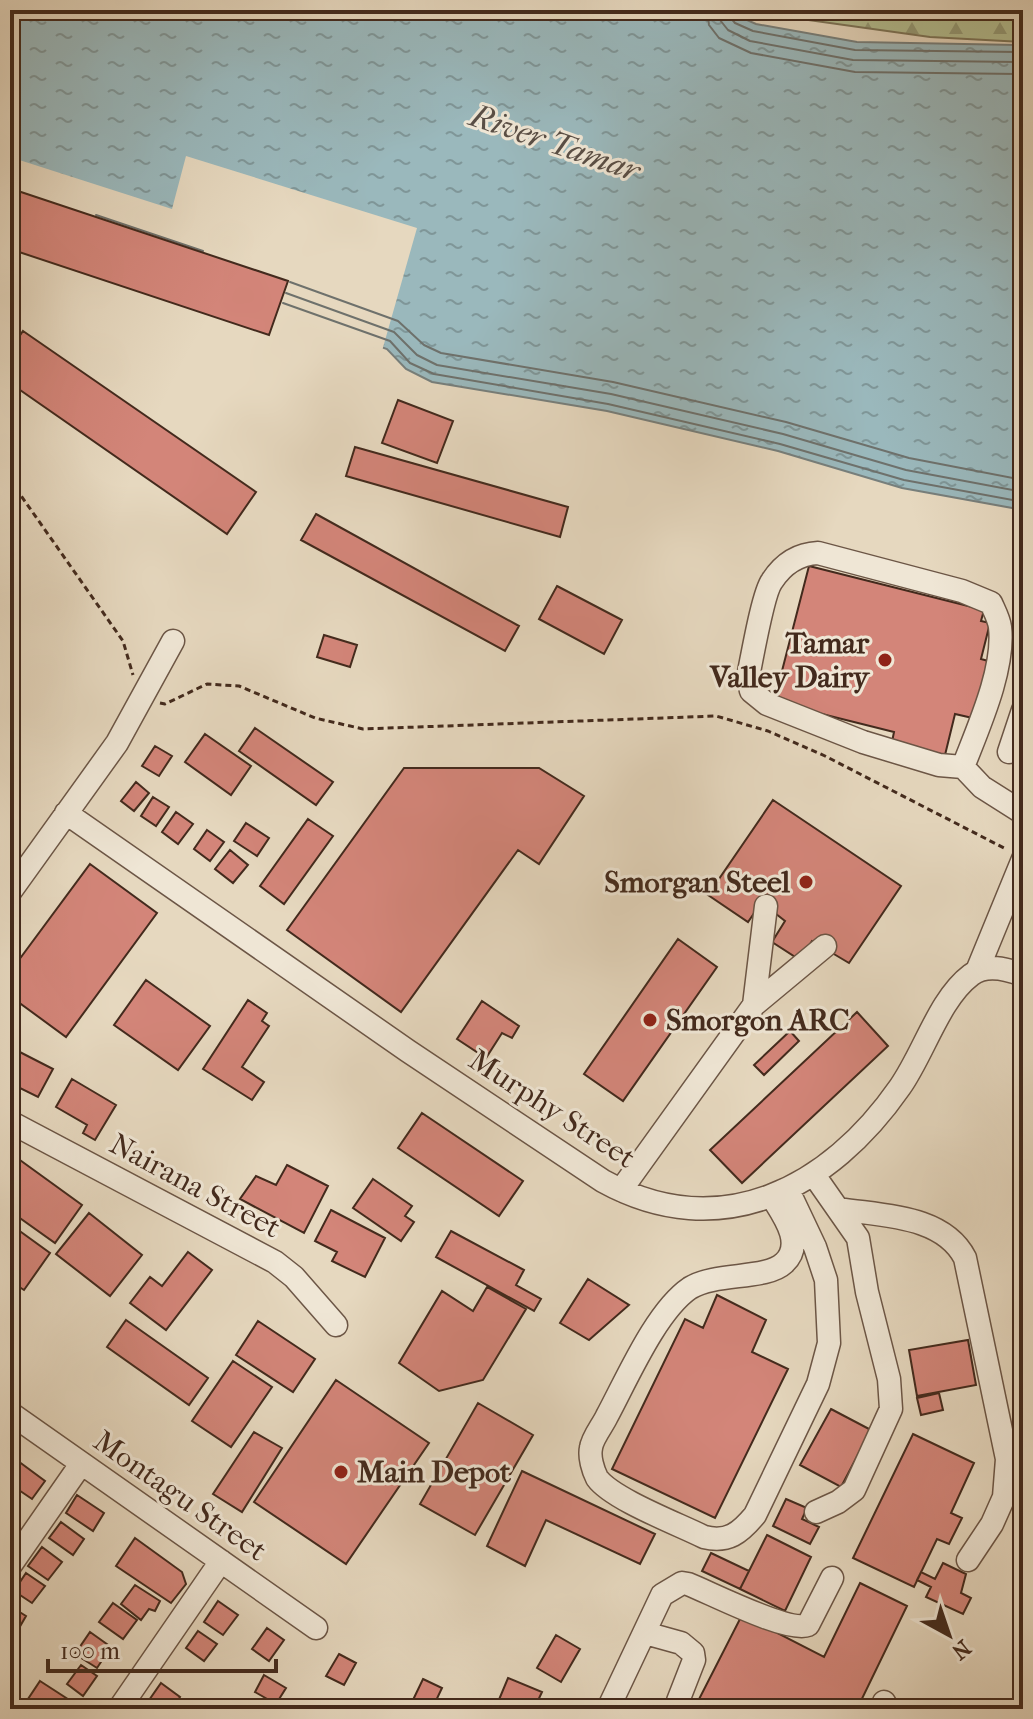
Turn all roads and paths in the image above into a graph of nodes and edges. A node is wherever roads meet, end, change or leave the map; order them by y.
1 (10, 480) edge
2 (173, 641) dead end
3 (142, 698) junction
4 (1023, 710) edge
5 (1009, 752) dead end
6 (963, 767) junction
7 (66, 813) junction
8 (1023, 813) edge
9 (1023, 859) edge
10 (10, 892) edge
11 (766, 906) dead end
12 (825, 946) dead end
13 (977, 971) junction
14 (1023, 975) edge
15 (754, 1005) junction
16 (10, 1122) edge
17 (814, 1175) junction
18 (621, 1190) junction
19 (780, 1194) junction
20 (840, 1209) junction
21 (336, 1325) dead end
22 (10, 1413) edge
23 (81, 1464) junction
24 (816, 1512) dead end
25 (968, 1560) dead end
26 (221, 1561) junction
27 (10, 1566) edge
28 (832, 1578) dead end
29 (316, 1628) dead end
30 (645, 1633) junction
31 (119, 1709) edge
32 (608, 1709) edge
33 (678, 1709) edge

1 - 3 path
2 - 3 street
3 - 7 street
3 - 9 path
4 - 5 street
6 - 6 street
6 - 8 street
7 - 10 street
7 - 18 street, Murphy Street
9 - 13 street
11 - 15 street
12 - 15 street
13 - 14 street
13 - 17 street, Murphy Street
15 - 18 street
16 - 21 street, Nairana Street
17 - 19 street, Murphy Street
17 - 20 street
18 - 19 street, Murphy Street
19 - 19 street
20 - 24 street
20 - 25 street
22 - 23 street, Montagu Street
23 - 26 street, Montagu Street
23 - 27 street
26 - 29 street, Montagu Street
26 - 31 street
28 - 30 street
30 - 32 street
30 - 33 street

